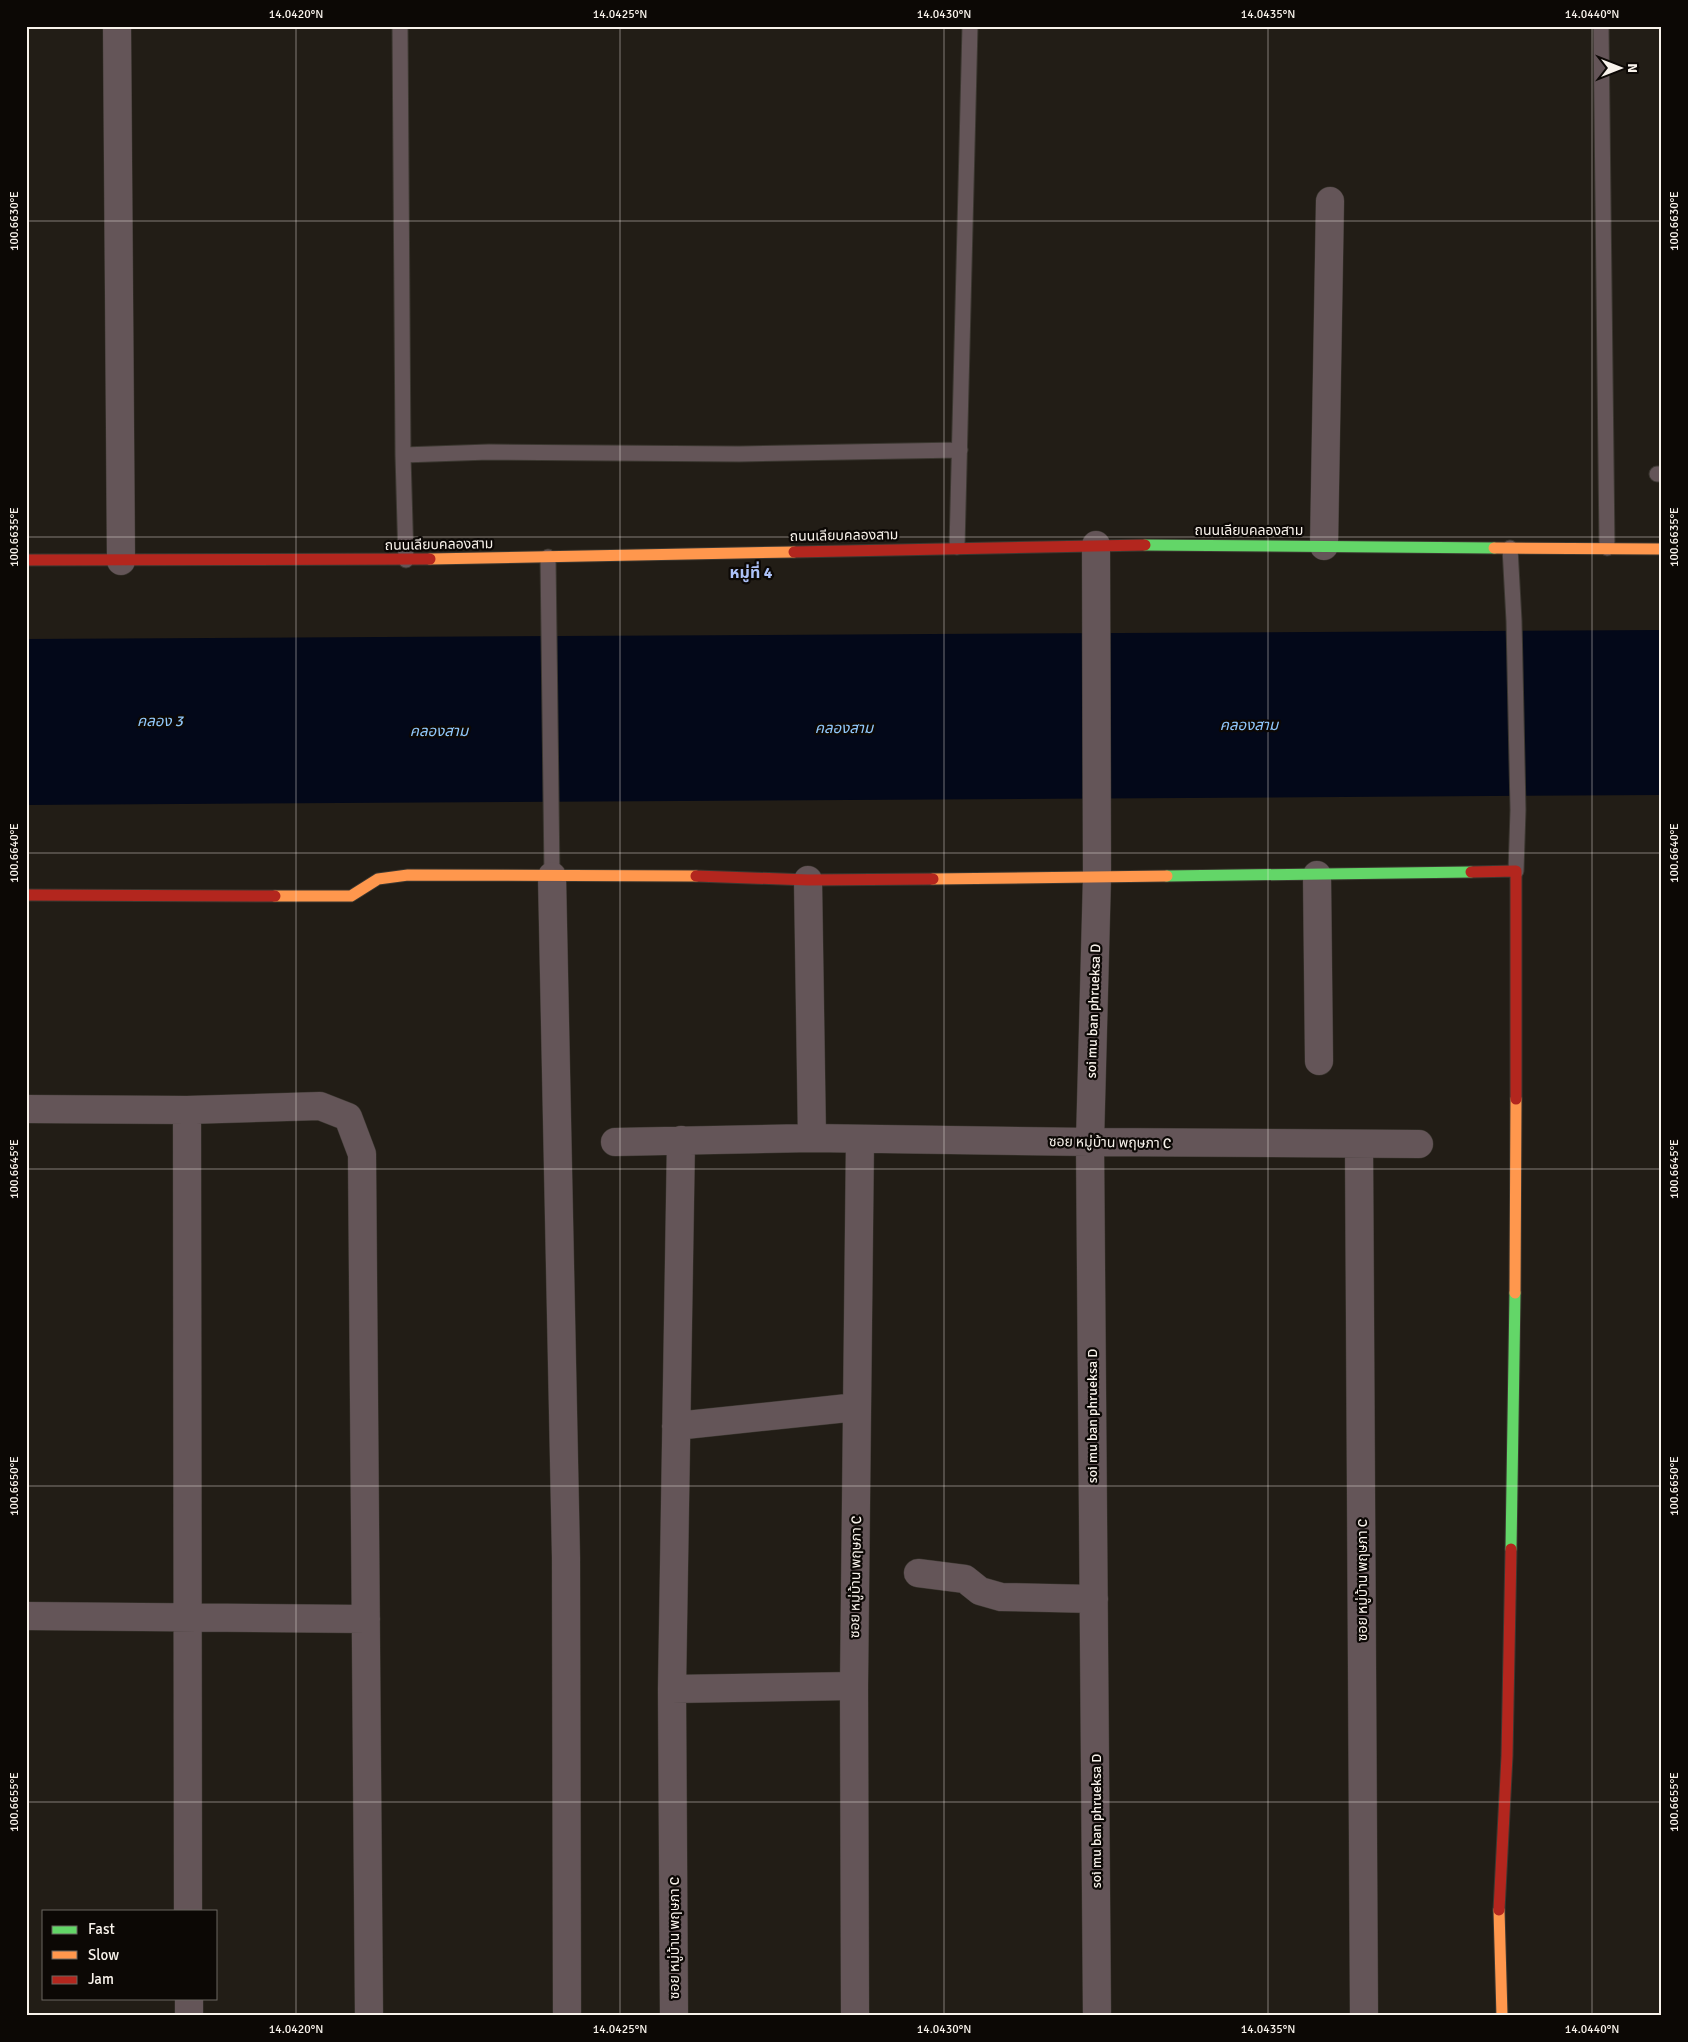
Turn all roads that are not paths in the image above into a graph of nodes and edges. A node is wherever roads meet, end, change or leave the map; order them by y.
1 (117, 26) edge
2 (400, 26) edge
3 (970, 26) edge
4 (1602, 26) edge
5 (1330, 201) dead end
6 (960, 450) junction
7 (403, 455) junction
8 (1096, 545) junction
9 (1324, 546) junction
10 (956, 547) junction
11 (1510, 548) junction
12 (1607, 548) junction
13 (1662, 549) edge
14 (548, 557) junction
15 (26, 560) edge
16 (406, 560) junction
17 (121, 561) junction
18 (1516, 871) junction
19 (1317, 875) junction
20 (552, 876) junction
21 (1097, 877) junction
22 (808, 880) junction
23 (26, 896) edge
24 (1319, 1061) dead end
25 (26, 1110) edge
26 (187, 1110) junction
27 (812, 1138) junction
28 (860, 1139) junction
29 (681, 1140) junction
30 (615, 1142) dead end
31 (1090, 1142) junction
32 (1360, 1144) junction
33 (1419, 1144) dead end
34 (857, 1407) junction
35 (676, 1426) junction
36 (918, 1573) dead end
37 (1094, 1599) junction
38 (26, 1616) edge
39 (188, 1618) junction
40 (366, 1618) junction
41 (854, 1686) junction
42 (672, 1689) junction
43 (188, 1910) edge
44 (188, 2000) edge
45 (189, 2016) edge
46 (370, 2016) edge
47 (567, 2016) edge
48 (674, 2016) edge
49 (855, 2016) edge
50 (1097, 2016) edge
51 (1364, 2016) edge
52 (1502, 2016) edge

1 - 17 street
2 - 7 lane
3 - 6 lane
4 - 12 lane
5 - 9 street
6 - 7 lane
6 - 10 lane
7 - 16 lane
8 - 9 street, ถนนเลียบคลองสาม
8 - 10 street, ถนนเลียบคลองสาม
8 - 21 street, soi mu ban phrueksa D
9 - 11 street, ถนนเลียบคลองสาม
10 - 14 street, ถนนเลียบคลองสาม
11 - 12 street, ถนนเลียบคลองสาม
11 - 18 lane
12 - 13 street, ถนนเลียบคลองสาม
14 - 16 street, ถนนเลียบคลองสาม
14 - 20 lane
15 - 17 street, ถนนเลียบคลองสาม
16 - 17 street, ถนนเลียบคลองสาม
18 - 19 street
18 - 52 street
19 - 21 street
19 - 24 street
20 - 22 street
20 - 23 street
20 - 47 street
21 - 22 street
21 - 31 street, soi mu ban phrueksa D
22 - 27 street
25 - 26 street
26 - 39 street
26 - 40 street
27 - 28 street, ซอย หมู่บ้าน พฤษภา C
27 - 29 street, ซอย หมู่บ้าน พฤษภา C
28 - 31 street, ซอย หมู่บ้าน พฤษภา C
28 - 34 street, ซอย หมู่บ้าน พฤษภา C
29 - 30 street, ซอย หมู่บ้าน พฤษภา C
29 - 35 street, ซอย หมู่บ้าน พฤษภา C
31 - 32 street, ซอย หมู่บ้าน พฤษภา C
31 - 37 street, soi mu ban phrueksa D
32 - 33 street, ซอย หมู่บ้าน พฤษภา C
32 - 51 street, ซอย หมู่บ้าน พฤษภา C
34 - 35 street
34 - 41 street, ซอย หมู่บ้าน พฤษภา C
35 - 42 street, ซอย หมู่บ้าน พฤษภา C
36 - 37 street
37 - 50 street, soi mu ban phrueksa D
38 - 39 street
39 - 40 street
39 - 43 street
40 - 46 street
41 - 42 street
41 - 49 street, ซอย หมู่บ้าน พฤษภา C
42 - 48 street, ซอย หมู่บ้าน พฤษภา C
44 - 45 street

